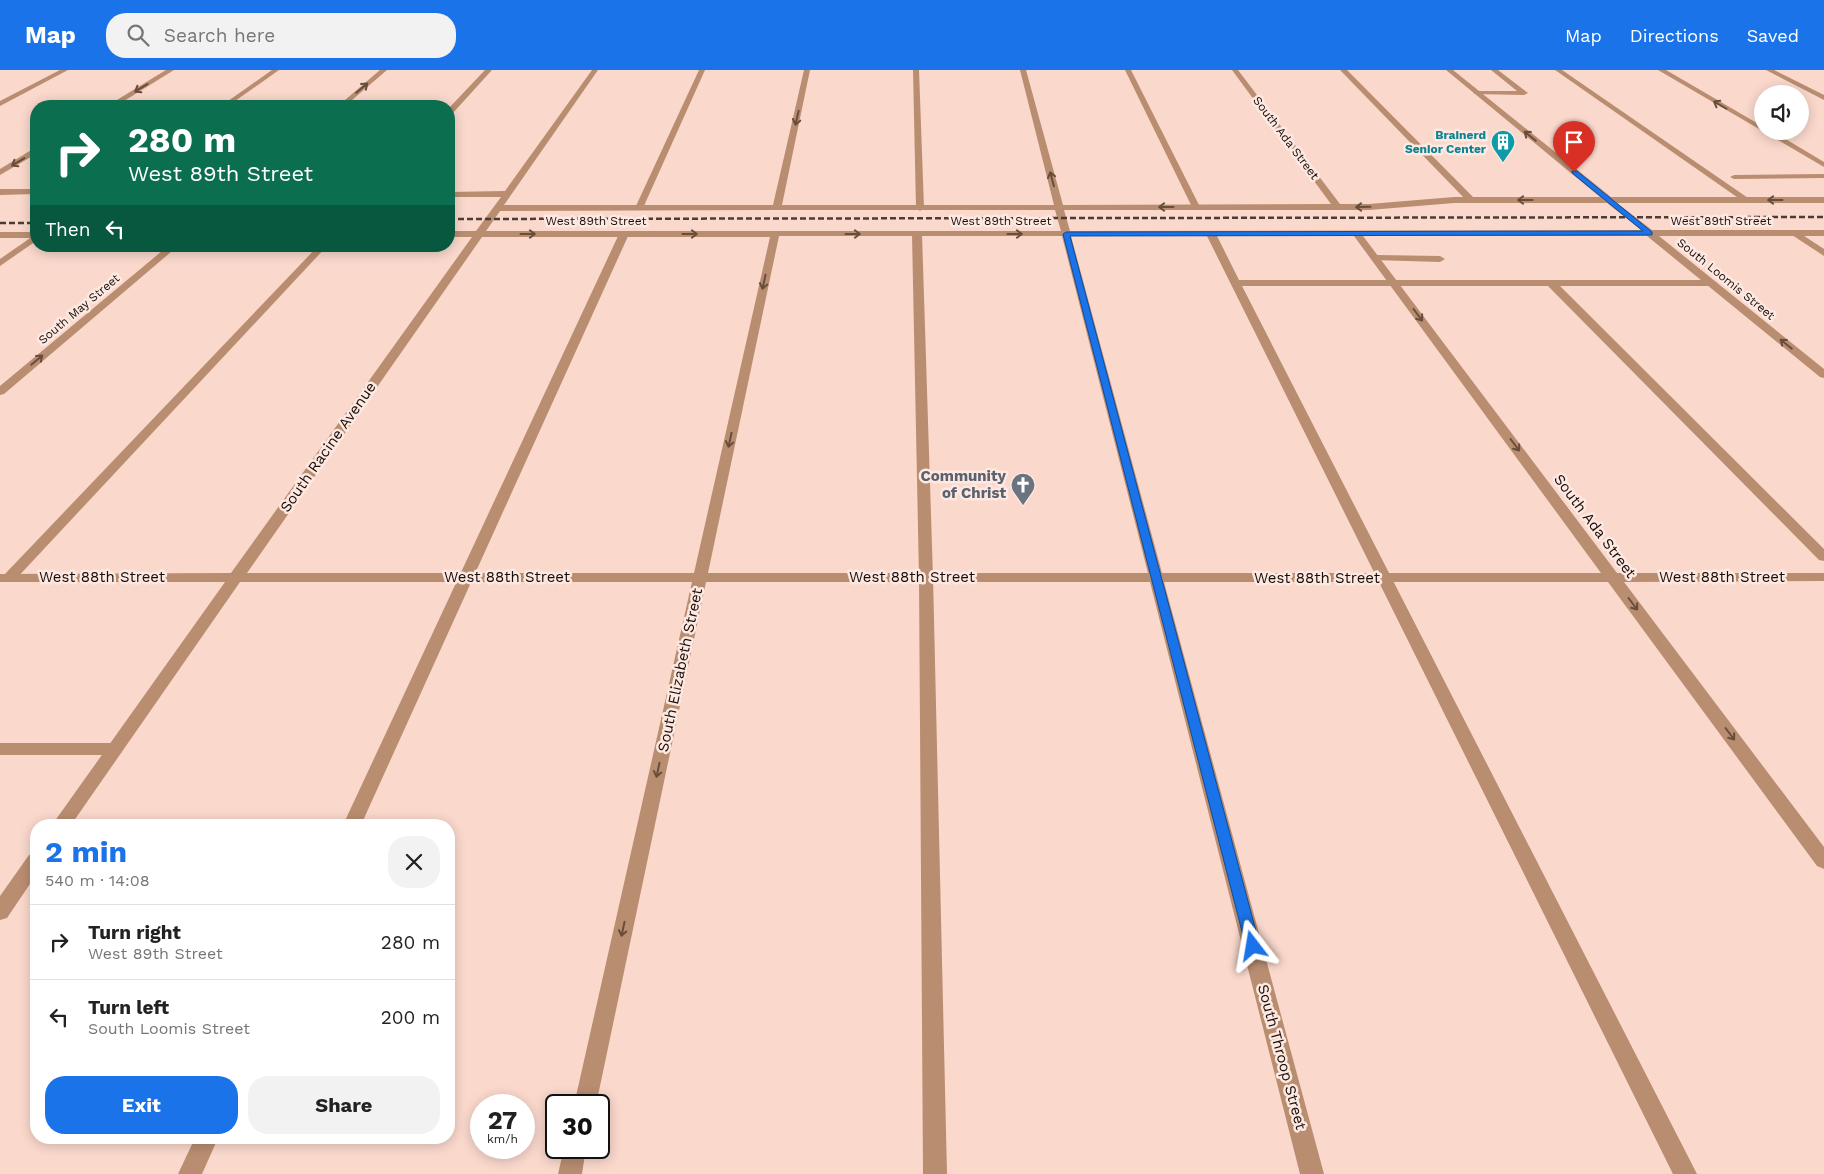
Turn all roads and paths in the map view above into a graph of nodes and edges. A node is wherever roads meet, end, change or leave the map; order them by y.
1 (65, 70) edge
2 (171, 70) edge
3 (276, 70) edge
4 (384, 70) edge
5 (489, 70) edge
6 (595, 70) edge
7 (702, 70) edge
8 (808, 70) edge
9 (916, 70) edge
10 (1023, 70) edge
11 (1128, 70) edge
12 (1236, 70) edge
13 (1343, 70) edge
14 (1449, 70) edge
15 (1494, 70) edge
16 (1558, 70) edge
17 (1661, 70) edge
18 (1768, 70) edge
19 (1477, 93) junction
20 (1824, 98) edge
21 (121, 100) edge
22 (233, 100) edge
23 (348, 100) edge
24 (0, 104) edge
25 (455, 106) edge
26 (1754, 124) edge
27 (1781, 140) edge
28 (30, 155) edge
29 (1824, 165) edge
30 (0, 173) edge
31 (1824, 176) edge
32 (1734, 177) dead end
33 (0, 192) edge
34 (30, 192) edge
35 (455, 194) edge
36 (507, 194) junction
37 (1471, 200) junction
38 (1608, 200) junction
39 (1748, 200) junction
40 (1824, 200) edge
41 (1196, 207) junction
42 (1337, 207) junction
43 (498, 208) junction
44 (639, 208) junction
45 (776, 208) junction
46 (920, 208) junction
47 (1059, 208) junction
48 (1650, 233) junction
49 (1795, 233) junction
50 (1824, 233) edge
51 (0, 234) edge
52 (455, 234) edge
53 (479, 234) junction
54 (624, 234) junction
55 (775, 234) junction
56 (917, 234) junction
57 (1066, 234) junction
58 (1211, 234) junction
59 (1357, 234) junction
60 (30, 236) edge
61 (30, 240) edge
62 (167, 252) edge
63 (317, 252) edge
64 (1824, 253) edge
65 (1376, 258) junction
66 (1440, 259) dead end
67 (0, 263) edge
68 (1236, 283) junction
69 (1712, 283) junction
70 (1394, 284) junction
71 (1552, 284) junction
72 (1824, 375) edge
73 (0, 392) edge
74 (1824, 557) edge
75 (236, 577) junction
76 (467, 577) junction
77 (700, 577) junction
78 (926, 577) junction
79 (1613, 577) junction
80 (1824, 577) edge
81 (4, 578) edge
82 (1156, 578) junction
83 (1384, 578) junction
84 (0, 749) edge
85 (115, 749) junction
86 (65, 819) edge
87 (355, 819) edge
88 (1824, 861) edge
89 (30, 869) edge
90 (0, 912) edge
91 (587, 1094) edge
92 (203, 1144) edge
93 (573, 1159) edge
94 (190, 1174) edge
95 (570, 1174) edge
96 (936, 1174) edge
97 (1312, 1174) edge
98 (1685, 1174) edge

1 - 24 street
2 -> 21 street
3 - 22 street
23 -> 4 street
5 - 25 street
6 - 36 street, South Racine Avenue
7 - 44 street
8 -> 45 street
9 - 46 street
47 -> 10 street, South Throop Street
11 - 41 street
12 - 42 street, South Ada Street
13 - 37 street
14 - 19 street, South Loomis Street
15 - 19 street
16 - 39 street
26 -> 17 street
18 - 20 street
38 -> 19 street, South Loomis Street
27 - 29 street
28 -> 30 street
31 - 32 street
33 - 34 street
35 - 36 street
36 - 43 street, South Racine Avenue
38 -> 37 street, West 89th Street
37 -> 42 street, West 89th Street
38 - 39 street, West 89th Street
38 - 48 street, South Loomis Street
40 -> 39 street, West 89th Street
41 - 42 street, West 89th Street
41 -> 47 street, West 89th Street
43 - 44 street, West 89th Street
43 - 53 street, South Racine Avenue
44 - 45 street, West 89th Street
45 - 46 street, West 89th Street
46 - 47 street, West 89th Street
47 - 57 street, South Throop Street
48 - 49 street, West 89th Street
48 - 59 street, West 89th Street
48 - 69 street, South Loomis Street
49 - 50 street, West 89th Street
49 - 64 street
51 - 60 street
52 - 53 street, West 89th Street
53 -> 54 street, West 89th Street
53 - 75 street, South Racine Avenue
54 -> 55 street, West 89th Street
54 - 76 street
55 -> 56 street, West 89th Street
55 -> 77 street, South Elizabeth Street
56 -> 57 street, West 89th Street
56 - 78 street
57 - 58 street, West 89th Street
57 - 82 street, South Throop Street
58 - 59 street, West 89th Street
58 - 68 street
59 - 65 street, South Ada Street
61 - 67 street
73 -> 62 street, South May Street
63 - 81 street
65 - 66 street
65 - 70 street, South Ada Street
68 - 70 street
68 - 83 street
69 - 71 street
72 -> 69 street, South Loomis Street
70 - 71 street
70 -> 79 street, South Ada Street
71 - 74 street
75 - 76 street, West 88th Street
75 - 81 street, West 88th Street
75 - 85 street, South Racine Avenue
76 - 77 street, West 88th Street
76 - 87 street
77 - 78 street, West 88th Street
77 -> 91 street, South Elizabeth Street
78 - 82 street, West 88th Street
78 - 96 street
79 - 80 street, West 88th Street
79 - 83 street, West 88th Street
79 -> 88 street, South Ada Street
82 - 83 street, West 88th Street
82 - 97 street, South Throop Street
83 - 98 street
84 - 85 street
85 - 86 street, South Racine Avenue
89 - 90 street
92 - 94 street
93 - 95 street

